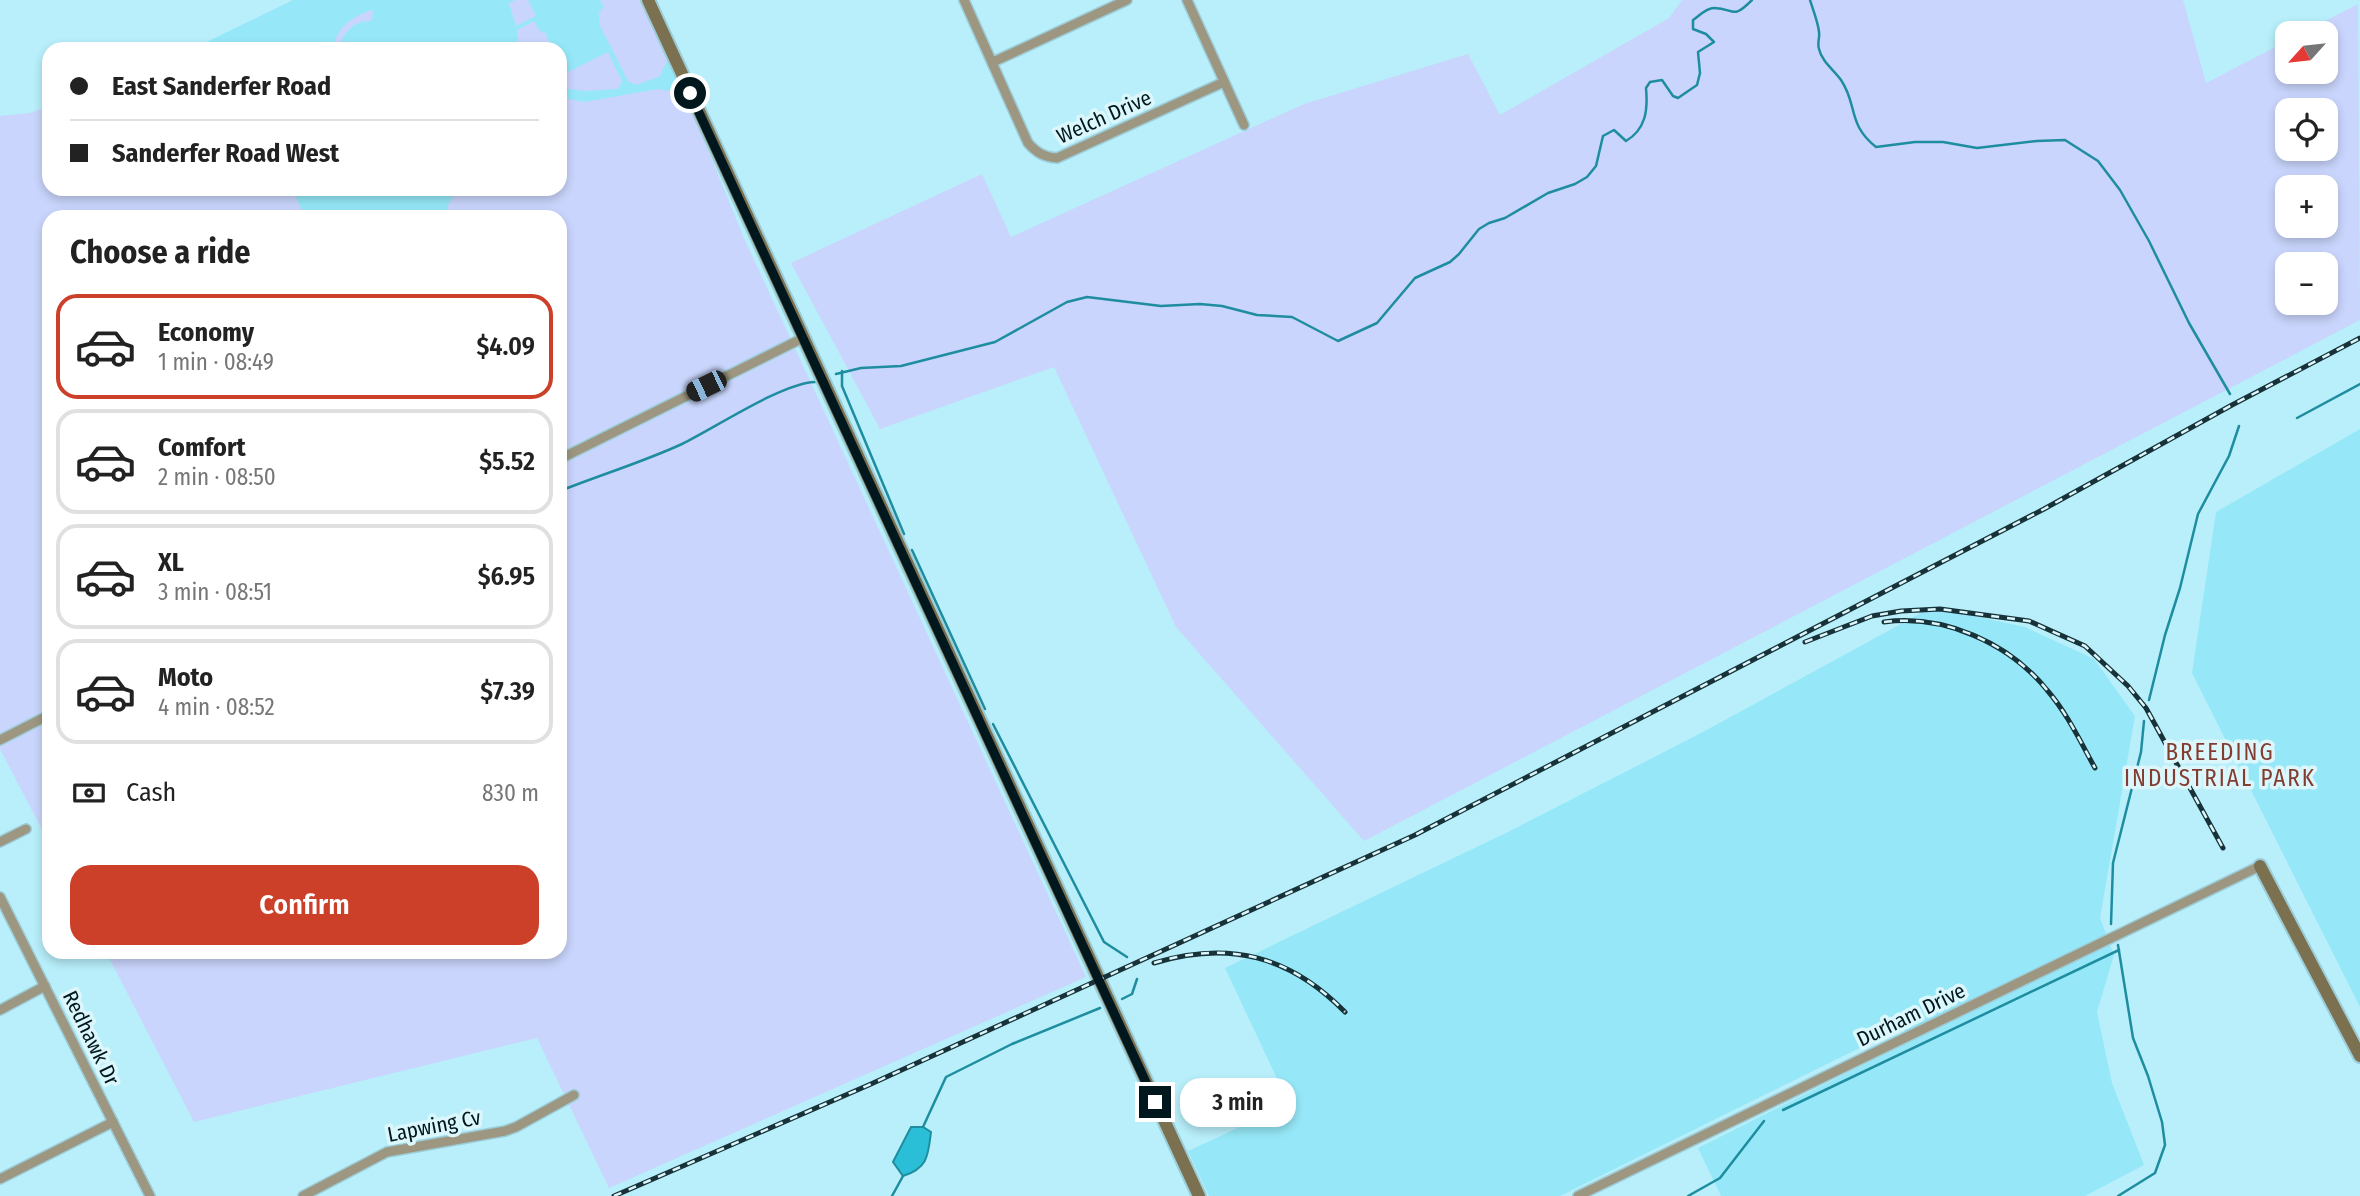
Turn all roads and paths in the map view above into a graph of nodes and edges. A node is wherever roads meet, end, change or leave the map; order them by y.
1 (648, 0) edge
2 (964, 0) edge
3 (1128, 0) edge
4 (1187, 0) edge
5 (993, 62) junction
6 (1224, 82) junction
7 (1244, 125) dead end
8 (803, 338) junction
9 (567, 456) edge
10 (42, 719) edge
11 (0, 740) edge
12 (26, 829) dead end
13 (0, 842) edge
14 (2260, 866) joint
15 (0, 897) edge
16 (45, 986) junction
17 (0, 1010) edge
18 (2360, 1056) edge
19 (574, 1096) dead end
20 (113, 1122) junction
21 (0, 1180) edge
22 (150, 1196) edge
23 (303, 1196) edge
24 (1199, 1196) edge
25 (1578, 1196) edge

1 - 8 street
2 - 5 street, Welch Drive
3 - 5 street
4 - 6 street
5 - 6 street, Welch Drive
6 - 7 street
8 - 9 street
8 - 24 street
10 - 11 street
12 - 13 street
14 - 18 street
14 - 25 street, Durham Drive
15 - 16 street, Redhawk Dr
16 - 17 street
16 - 20 street, Redhawk Dr
19 - 23 street, Lapwing Cv
20 - 21 street
20 - 22 street, Redhawk Dr

